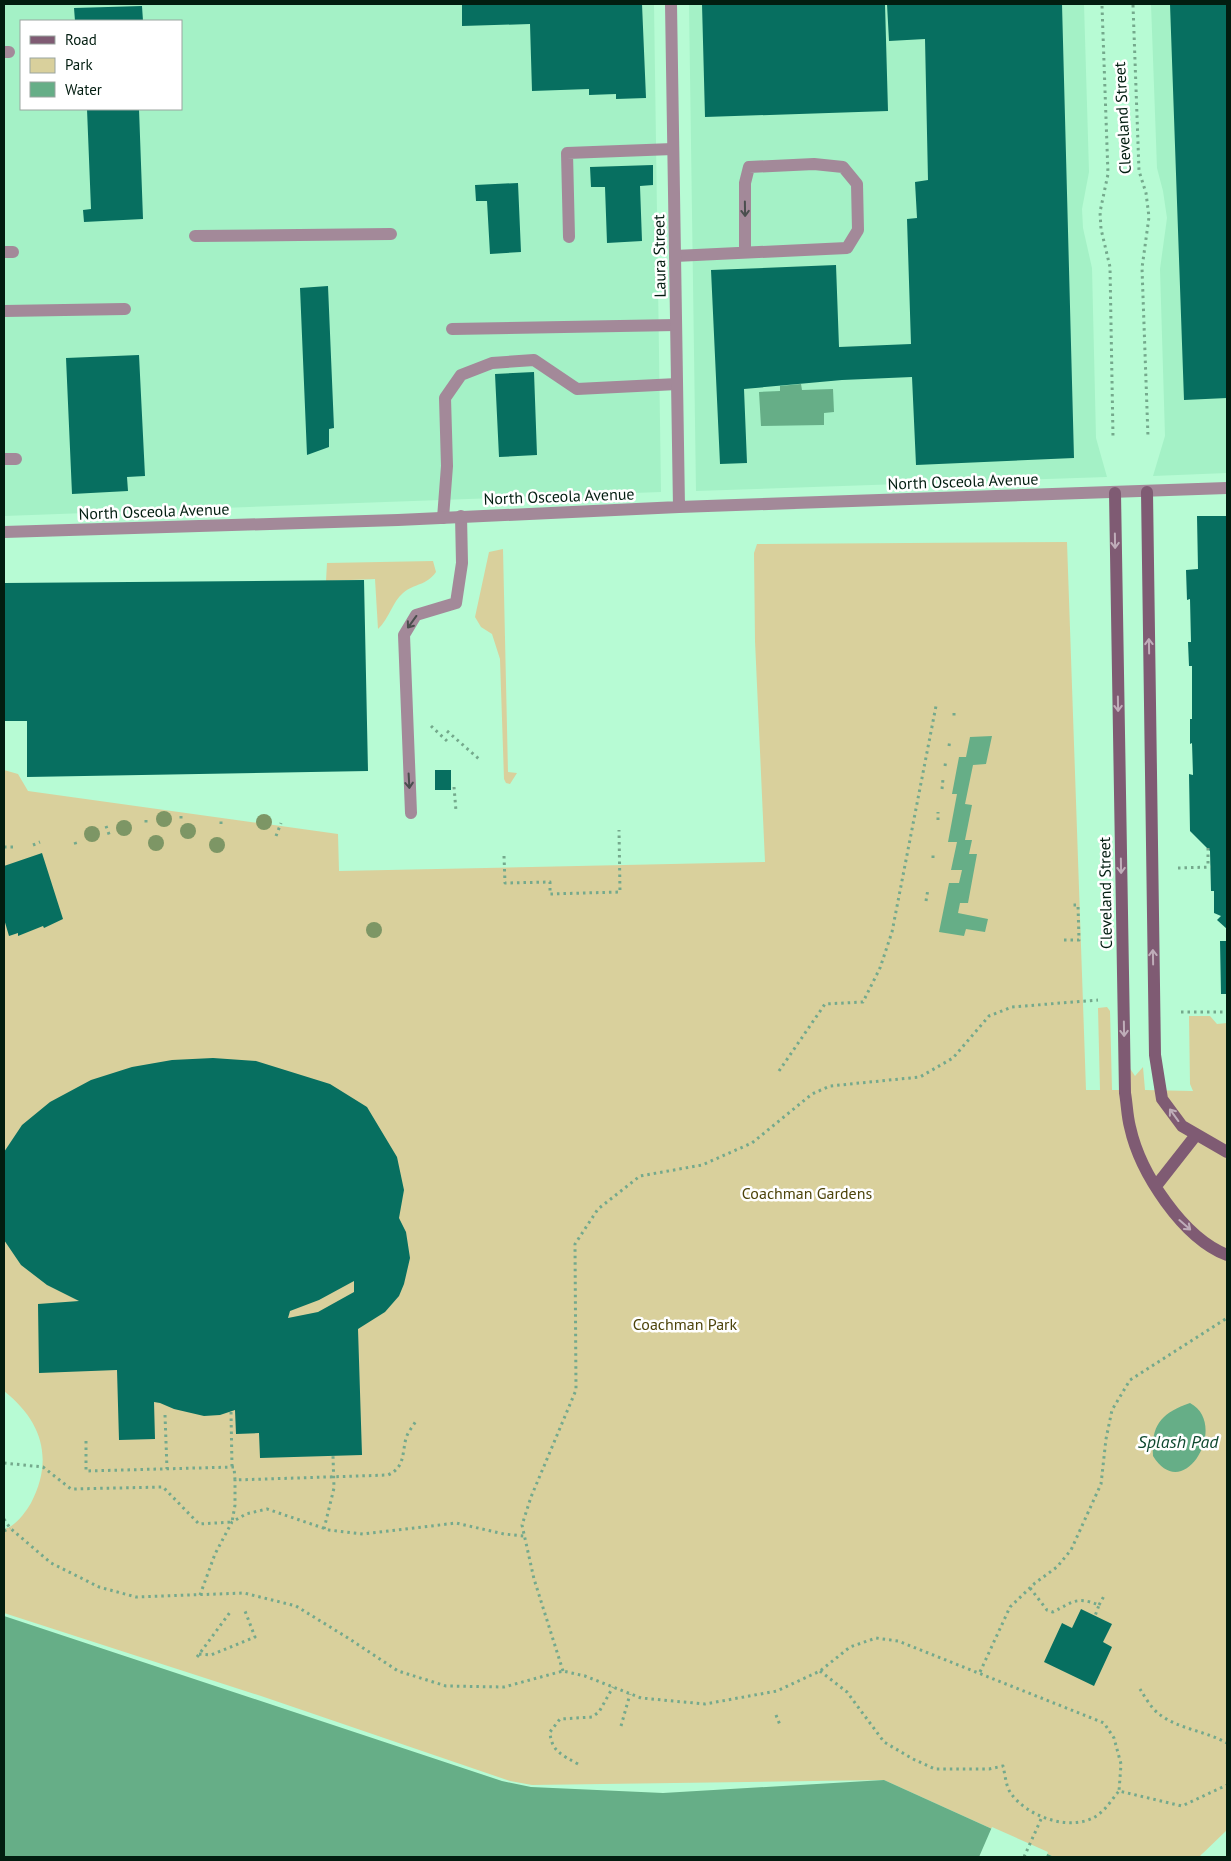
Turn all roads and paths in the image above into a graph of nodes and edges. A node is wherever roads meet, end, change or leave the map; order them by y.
1 (671, 4) edge
2 (1133, 5) dead end
3 (1102, 6) dead end
4 (673, 149) junction
5 (391, 234) dead end
6 (194, 236) dead end
7 (568, 237) dead end
8 (746, 252) junction
9 (675, 256) junction
10 (125, 309) dead end
11 (4, 311) edge
12 (676, 325) junction
13 (452, 329) dead end
14 (677, 384) junction
15 (1113, 437) dead end
16 (1148, 437) dead end
17 (1227, 488) edge
18 (1147, 492) junction
19 (1115, 493) junction
20 (679, 507) junction
21 (461, 516) junction
22 (442, 518) junction
23 (4, 532) edge
24 (936, 706) dead end
25 (954, 713) dead end
26 (954, 718) dead end
27 (448, 731) dead end
28 (950, 740) dead end
29 (949, 746) dead end
30 (479, 759) dead end
31 (946, 760) dead end
32 (945, 766) dead end
33 (943, 779) dead end
34 (454, 787) dead end
35 (942, 789) dead end
36 (456, 811) dead end
37 (938, 812) dead end
38 (411, 813) dead end
39 (181, 816) dead end
40 (221, 818) dead end
41 (146, 820) dead end
42 (938, 820) dead end
43 (181, 822) dead end
44 (281, 823) dead end
45 (221, 824) dead end
46 (106, 826) dead end
47 (146, 826) dead end
48 (619, 830) dead end
49 (276, 836) dead end
50 (110, 837) dead end
51 (40, 842) dead end
52 (75, 842) dead end
53 (33, 844) dead end
54 (4, 847) edge
55 (13, 847) dead end
56 (77, 848) dead end
57 (1208, 848) dead end
58 (504, 856) dead end
59 (1178, 868) dead end
60 (928, 889) dead end
61 (926, 901) dead end
62 (1073, 905) dead end
63 (1064, 940) dead end
64 (1098, 1000) dead end
65 (1181, 1012) dead end
66 (1227, 1012) edge
67 (779, 1071) dead end
68 (1196, 1135) junction
69 (1227, 1152) edge
70 (1156, 1186) junction
71 (1227, 1255) edge
72 (1227, 1318) edge
73 (230, 1412) dead end
74 (165, 1415) dead end
75 (416, 1421) dead end
76 (86, 1441) dead end
77 (333, 1456) dead end
78 (4, 1463) edge
79 (232, 1467) junction
80 (167, 1469) junction
81 (334, 1477) junction
82 (235, 1480) junction
83 (4, 1519) edge
84 (232, 1522) junction
85 (10, 1528) junction
86 (324, 1529) junction
87 (4, 1531) edge
88 (524, 1536) junction
89 (1030, 1588) junction
90 (200, 1595) junction
91 (1104, 1596) dead end
92 (1099, 1606) junction
93 (231, 1611) dead end
94 (245, 1612) dead end
95 (1095, 1616) dead end
96 (820, 1671) junction
97 (563, 1672) junction
98 (980, 1672) junction
99 (613, 1687) junction
100 (1140, 1689) dead end
101 (630, 1694) junction
102 (776, 1715) dead end
103 (780, 1725) dead end
104 (621, 1726) dead end
105 (1227, 1743) edge
106 (578, 1764) dead end
107 (1227, 1785) edge
108 (1120, 1791) junction
109 (1042, 1817) junction
110 (1024, 1857) edge

1 - 4 street, Laura Street
2 - 16 path, Cleveland Street
3 - 15 path, Cleveland Street
4 - 7 street
4 - 9 street, Laura Street
5 - 6 street
8 -> 8 street
8 - 9 street
9 - 12 street, Laura Street
10 - 11 street
12 - 13 street
12 - 14 street, Laura Street
14 - 20 street, Laura Street
14 - 22 street
17 - 18 street, North Osceola Avenue
18 - 19 street, North Osceola Avenue
68 -> 18 street
19 - 20 street, North Osceola Avenue
19 -> 70 street, Cleveland Street
20 - 21 street, North Osceola Avenue
21 - 22 street, North Osceola Avenue
21 -> 38 street
22 - 23 street, North Osceola Avenue
24 - 67 path
25 - 26 path
27 - 30 path
28 - 29 path
31 - 32 path
33 - 35 path
34 - 36 path
37 - 42 path
39 - 43 path
40 - 45 path
41 - 47 path
44 - 49 path
46 - 50 path
48 - 58 path
51 - 53 path
52 - 56 path
54 - 55 path
57 - 59 path
60 - 61 path
62 - 63 path
64 - 88 path
65 - 66 path
68 - 69 street
68 - 70 street
70 -> 71 street, Cleveland Street
72 - 89 path
73 - 79 path
74 - 80 path
75 - 81 path
76 - 80 path
77 - 81 path
78 - 84 path
79 - 80 path
79 - 82 path
81 - 82 path
81 - 86 path
82 - 84 path
83 - 85 path
84 - 86 path
84 - 90 path
85 - 87 path
85 - 90 path
86 - 88 path
88 - 97 path
89 - 92 path
89 - 98 path
90 - 97 path
91 - 92 path
92 - 95 path
93 - 94 path
96 - 98 path
96 - 101 path
96 - 109 path
97 - 99 path
98 - 108 path
99 - 101 path
99 - 106 path
100 - 105 path
101 - 104 path
102 - 103 path
107 - 108 path
108 - 109 path
109 - 110 path

